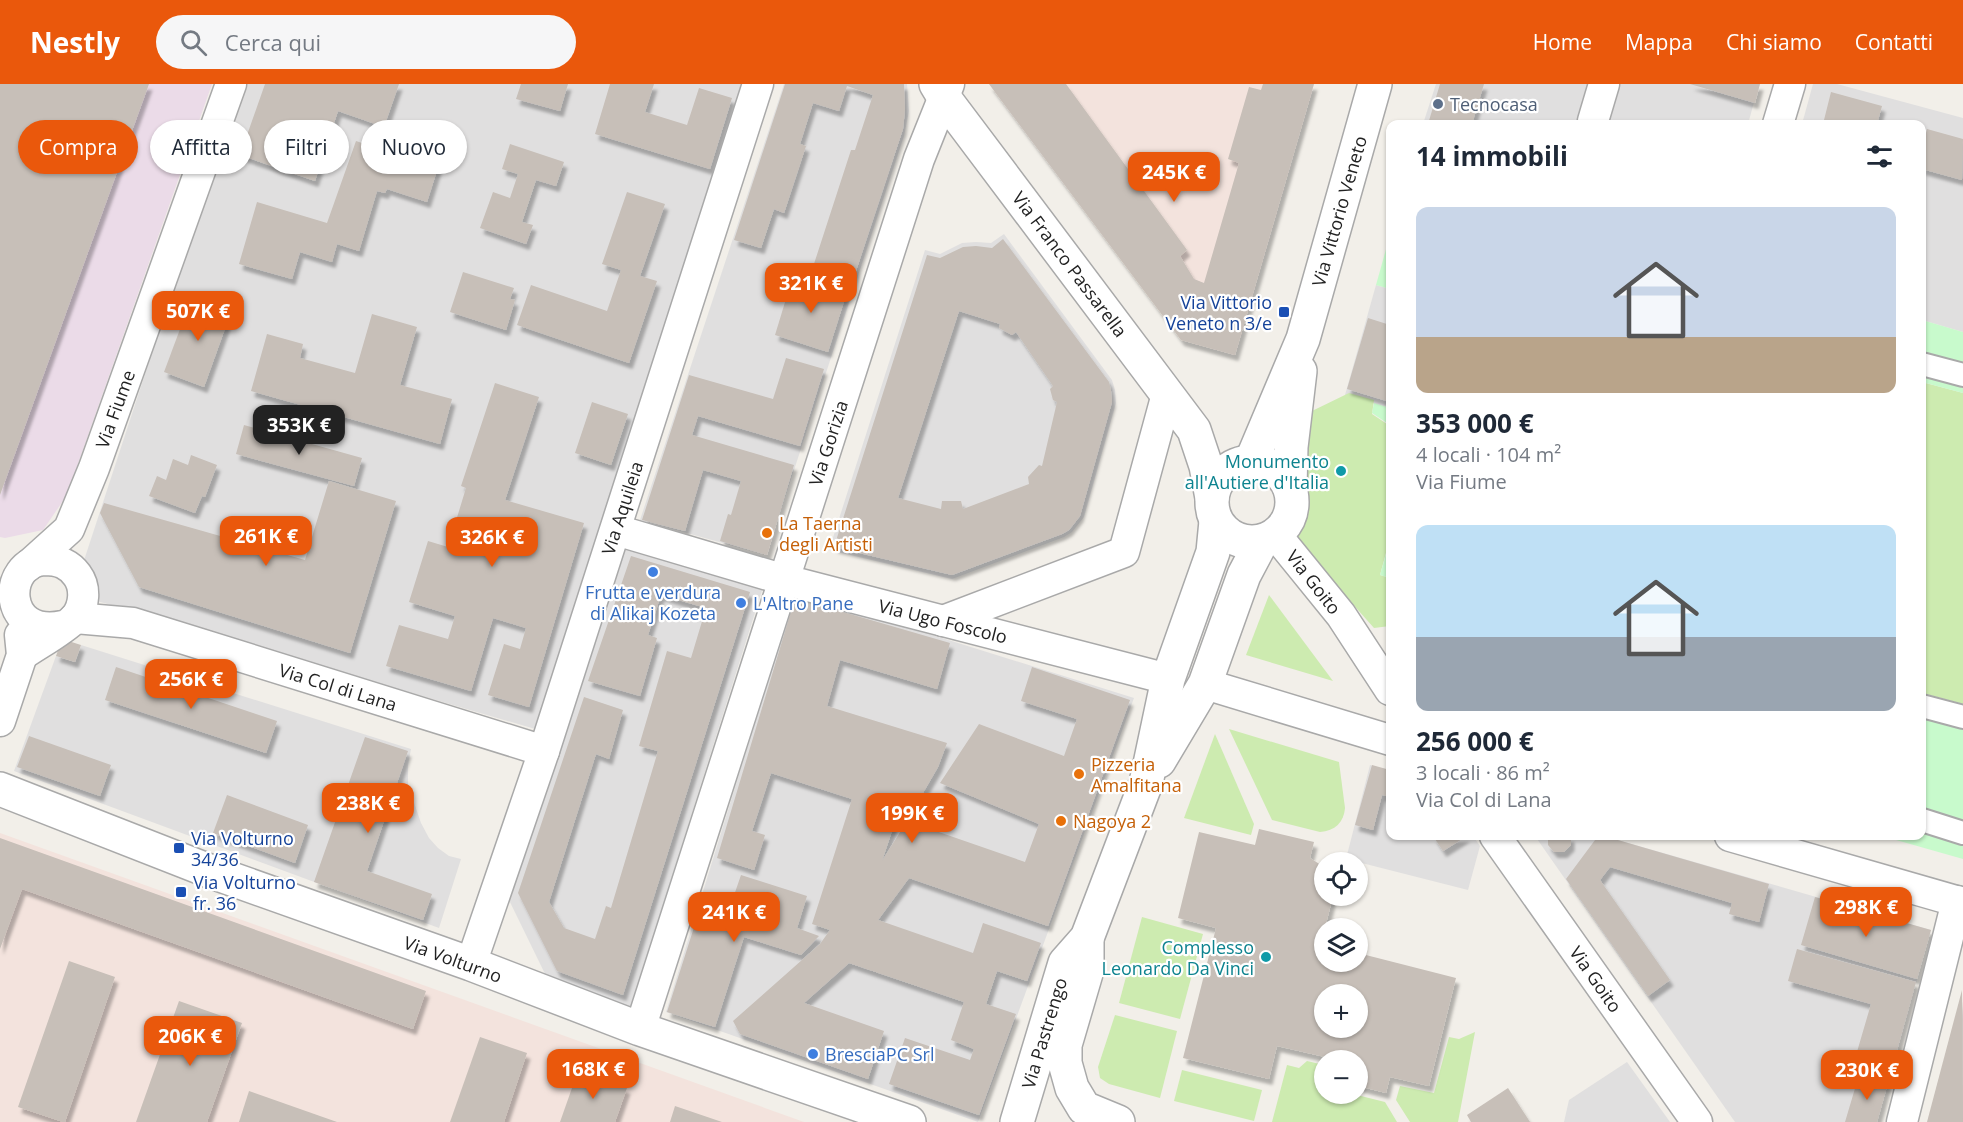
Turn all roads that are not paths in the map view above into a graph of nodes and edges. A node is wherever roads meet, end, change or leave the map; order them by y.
1 (231, 84) edge
2 (759, 84) edge
3 (1375, 84) edge
4 (1604, 84) edge
5 (1790, 84) edge
6 (943, 89) edge
7 (1593, 120) edge
8 (1779, 120) edge
9 (1303, 339) junction
10 (1926, 365) edge
11 (1963, 375) edge
12 (1167, 394) junction
13 (1194, 430) junction
14 (1247, 462) junction
15 (1290, 488) junction
16 (1214, 509) junction
17 (69, 529) junction
18 (615, 530) junction
19 (1269, 538) junction
20 (17, 570) edge
21 (785, 580) junction
22 (80, 581) junction
23 (11, 604) edge
24 (943, 621) junction
25 (69, 622) junction
26 (133, 623) junction
27 (22, 655) junction
28 (1168, 679) junction
29 (1205, 684) junction
30 (1386, 684) edge
31 (1926, 707) edge
32 (1963, 717) edge
33 (0, 721) edge
34 (1386, 739) edge
35 (544, 751) junction
36 (1146, 783) junction
37 (0, 789) edge
38 (1926, 821) edge
39 (1963, 833) edge
40 (1498, 840) edge
41 (1744, 840) edge
42 (1960, 902) edge
43 (1087, 938) junction
44 (471, 964) junction
45 (640, 1029) junction
46 (909, 1122) edge
47 (1017, 1122) edge
48 (1118, 1122) edge
49 (1697, 1122) edge
50 (1902, 1122) edge

1 - 17 street, Via Fiume
2 - 18 street, Via Aquileia
3 - 9 street, Via Vittorio Veneto
4 - 7 street
5 - 8 street
6 - 12 street, Via Franco Passarella
6 - 21 street, Via Gorizia
9 - 14 street, Via Vittorio Veneto
9 - 15 street, Via Vittorio Veneto
10 - 11 street
12 - 13 street, Via Franco Passarella
12 - 24 street
13 - 14 street, Via Franco Passarella
13 - 16 street, Via Franco Passarella
14 - 15 street
14 - 16 street
15 - 19 street
16 - 19 street
16 - 28 street, Via Pastrengo
17 - 20 street, Via Fiume
17 - 22 street
18 - 21 street, Via Ugo Foscolo
18 - 35 street, Via Aquileia
19 - 29 street, Via Pastrengo
19 - 30 street, Via Goito
20 - 22 street
20 - 23 street
21 - 24 street, Via Ugo Foscolo
21 - 45 street, Via Gorizia
22 - 25 street
22 - 26 street, Via Col di Lana
23 - 25 street
23 - 27 street
24 - 28 street, Via Ugo Foscolo
25 - 26 street, Via Col di Lana
25 - 27 street
26 - 35 street, Via Col di Lana
27 - 33 street
28 - 36 street, Via Pastrengo
29 - 34 street
29 - 36 street, Via Pastrengo
31 - 32 street
35 - 44 street, Via Aquileia
36 - 43 street, Via Pastrengo
37 - 44 street, Via Volturno
38 - 39 street
40 - 49 street, Via Goito
41 - 42 street
42 - 50 street
43 - 47 street, Via Pastrengo
43 - 48 street
44 - 45 street, Via Volturno
45 - 46 street, Via Volturno

